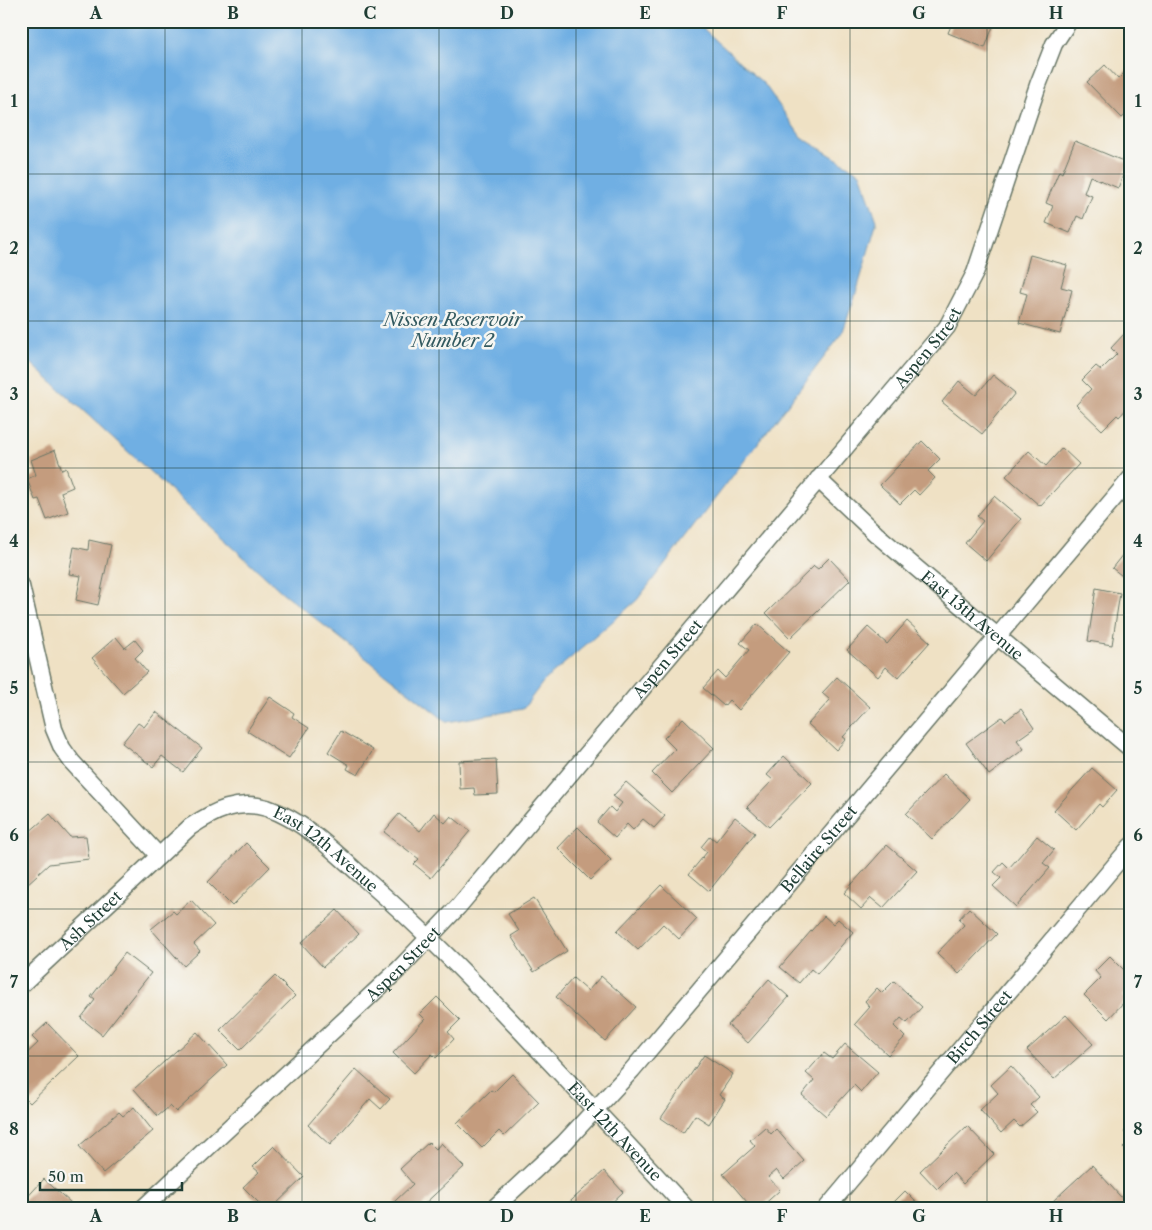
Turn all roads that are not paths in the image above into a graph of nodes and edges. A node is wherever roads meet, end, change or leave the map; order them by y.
1 (1069, 21) edge
2 (1131, 478) edge
3 (818, 479) junction
4 (21, 586) edge
5 (998, 636) junction
6 (1131, 749) edge
7 (1131, 846) edge
8 (159, 856) junction
9 (430, 937) junction
10 (21, 985) edge
11 (595, 1109) junction
12 (142, 1209) edge
13 (493, 1209) edge
14 (688, 1209) edge
15 (826, 1209) edge

1 - 3 street, Aspen Street
2 - 5 street, Bellaire Street
3 - 5 street, East 13th Avenue
3 - 9 street, Aspen Street
4 - 8 street
5 - 6 street, East 13th Avenue
5 - 11 street, Bellaire Street
7 - 15 street, Birch Street
8 - 9 street, East 12th Avenue
8 - 10 street, Ash Street
9 - 11 street, East 12th Avenue
9 - 12 street, Aspen Street
11 - 13 street, Bellaire Street
11 - 14 street, East 12th Avenue

